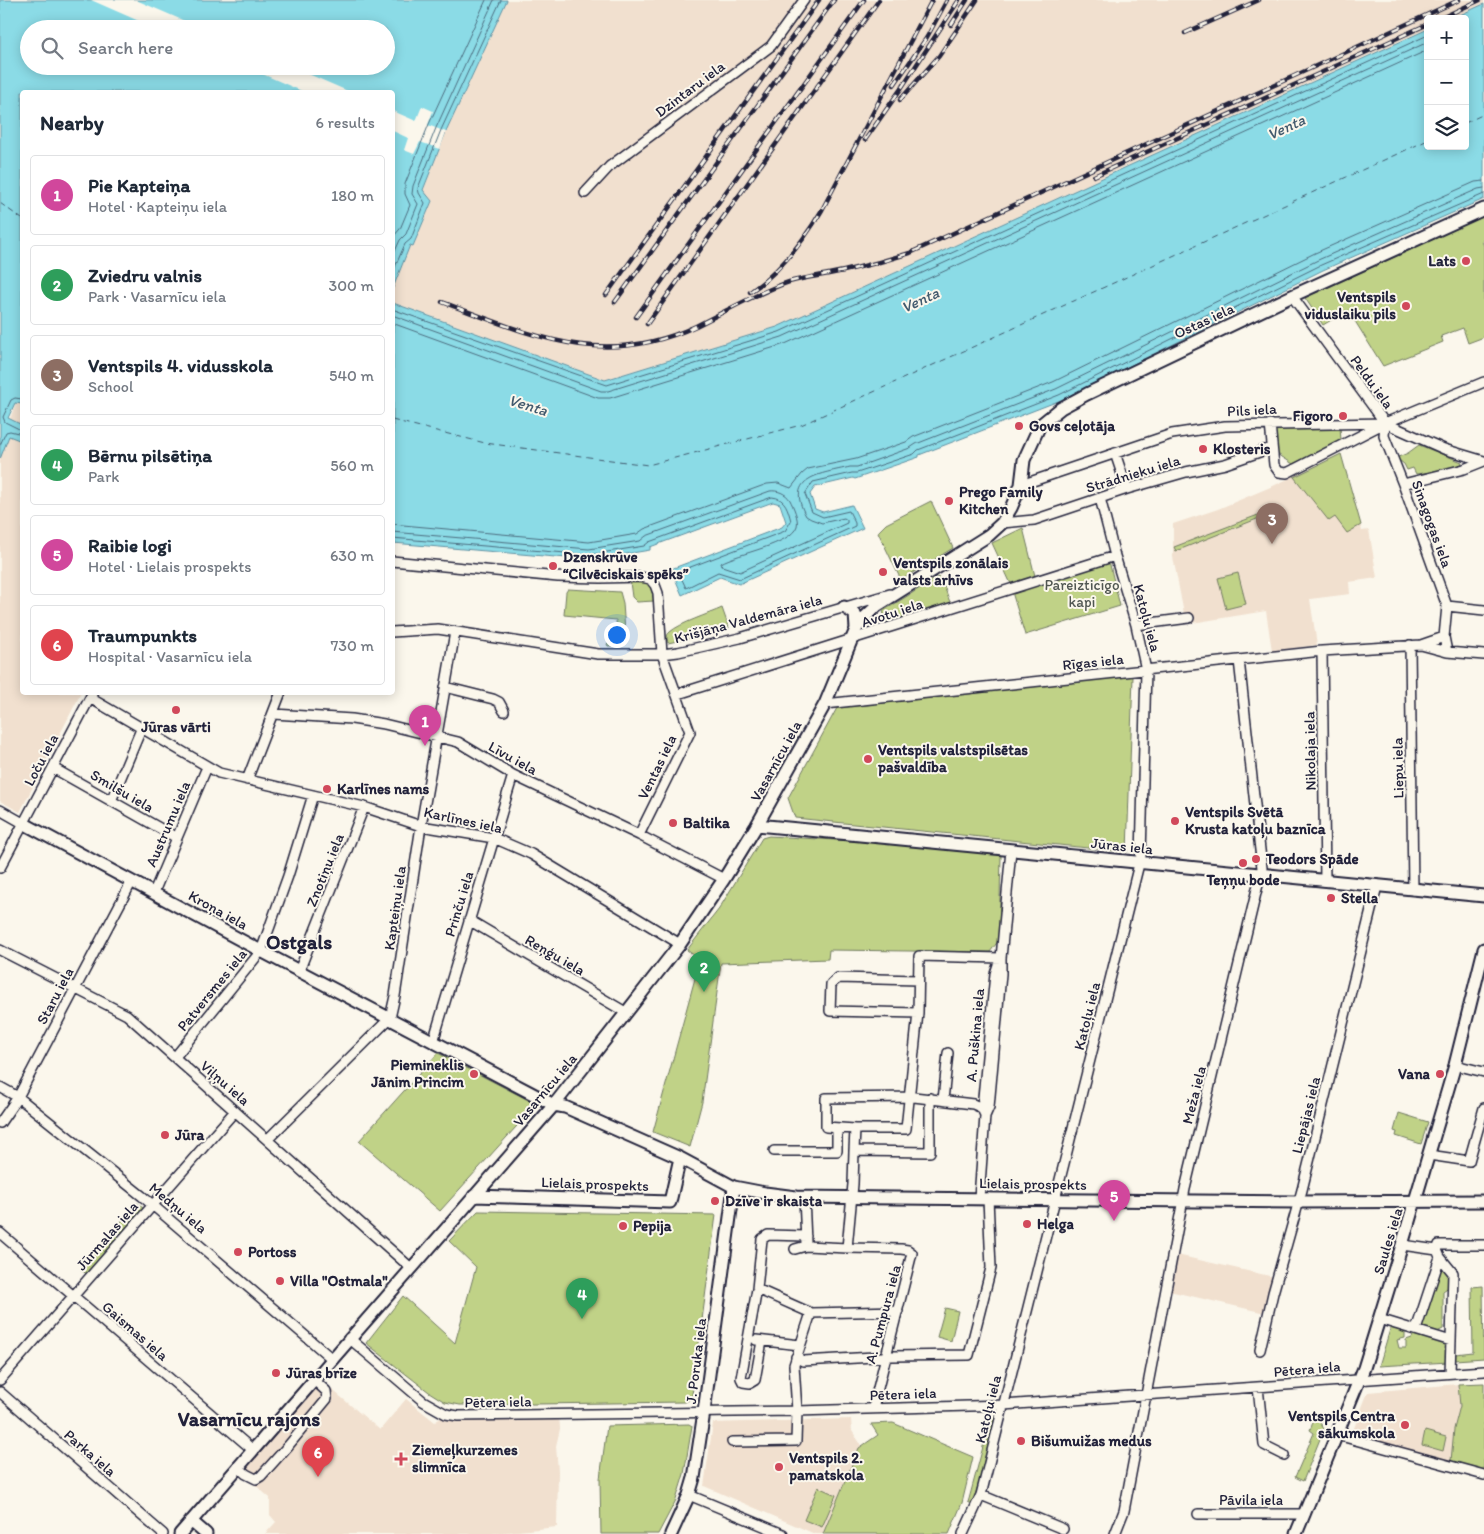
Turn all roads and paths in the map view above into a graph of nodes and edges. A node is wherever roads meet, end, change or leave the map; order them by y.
1 (804, 0) edge
2 (585, 192) dead end
3 (1484, 209) edge
4 (1292, 296) junction
5 (1484, 382) edge
6 (1385, 422) junction
7 (1270, 424) junction
8 (1271, 448) junction
9 (1115, 453) junction
10 (1484, 461) edge
11 (1404, 484) junction
12 (1022, 485) junction
13 (1128, 490) junction
14 (1100, 498) junction
15 (1002, 523) junction
16 (1115, 556) junction
17 (395, 561) edge
18 (899, 592) junction
19 (1446, 606) junction
20 (844, 607) junction
21 (1484, 610) edge
22 (1189, 618) dead end
23 (1136, 625) junction
24 (856, 629) junction
25 (395, 632) edge
26 (455, 632) junction
27 (1444, 637) junction
28 (850, 641) junction
29 (1410, 645) junction
30 (1420, 645) junction
31 (1322, 651) junction
32 (1448, 652) junction
33 (662, 654) junction
34 (1484, 655) edge
35 (1239, 660) junction
36 (1146, 670) junction
37 (445, 687) junction
38 (678, 694) junction
39 (91, 695) edge
40 (280, 695) edge
41 (825, 704) junction
42 (504, 711) dead end
43 (274, 714) junction
44 (142, 727) junction
45 (437, 736) junction
46 (207, 767) junction
47 (53, 768) junction
48 (513, 774) junction
49 (247, 780) junction
50 (313, 795) junction
51 (111, 801) junction
52 (364, 808) junction
53 (0, 810) edge
54 (23, 823) junction
55 (757, 825) junction
56 (421, 826) junction
57 (639, 835) junction
58 (177, 838) junction
59 (494, 838) junction
60 (1010, 850) junction
61 (1140, 863) junction
62 (0, 868) edge
63 (1260, 875) junction
64 (724, 879) junction
65 (132, 881) junction
66 (1325, 881) junction
67 (1377, 886) junction
68 (1413, 890) junction
69 (154, 892) junction
70 (1484, 896) edge
71 (469, 920) junction
72 (680, 944) junction
73 (1484, 949) edge
74 (0, 950) edge
75 (262, 951) junction
76 (1001, 958) junction
77 (299, 971) junction
78 (918, 980) junction
79 (74, 988) junction
80 (627, 1013) junction
81 (918, 1013) junction
82 (390, 1018) junction
83 (433, 1042) junction
84 (948, 1053) dead end
85 (175, 1058) junction
86 (1455, 1065) junction
87 (1484, 1072) edge
88 (0, 1087) edge
89 (18, 1096) junction
90 (910, 1096) junction
91 (930, 1098) junction
92 (943, 1100) junction
93 (554, 1105) junction
94 (1484, 1108) edge
95 (235, 1111) junction
96 (984, 1112) junction
97 (0, 1123) edge
98 (837, 1129) junction
99 (855, 1129) junction
100 (268, 1139) junction
101 (774, 1151) dead end
102 (854, 1151) junction
103 (1429, 1155) junction
104 (680, 1158) junction
105 (734, 1187) junction
106 (474, 1196) junction
107 (804, 1197) junction
108 (852, 1197) junction
109 (984, 1198) junction
110 (1055, 1199) junction
111 (1183, 1200) junction
112 (1298, 1202) junction
113 (1415, 1202) junction
114 (1484, 1202) edge
115 (153, 1205) junction
116 (0, 1233) edge
117 (806, 1236) junction
118 (1402, 1245) junction
119 (806, 1246) junction
120 (1484, 1246) edge
121 (795, 1248) dead end
122 (846, 1248) junction
123 (1438, 1253) junction
124 (411, 1268) junction
125 (757, 1289) junction
126 (73, 1296) junction
127 (898, 1311) junction
128 (810, 1313) junction
129 (1379, 1319) junction
130 (1416, 1330) junction
131 (349, 1338) junction
132 (749, 1339) junction
133 (762, 1341) junction
134 (1451, 1341) junction
135 (800, 1346) junction
136 (1260, 1350) dead end
137 (796, 1357) junction
138 (886, 1357) junction
139 (332, 1358) junction
140 (1484, 1371) edge
141 (1450, 1374) junction
142 (313, 1379) junction
143 (1360, 1379) junction
144 (0, 1380) edge
145 (1258, 1387) junction
146 (0, 1392) edge
147 (1146, 1395) junction
148 (1004, 1405) junction
149 (873, 1408) junction
150 (797, 1411) junction
151 (704, 1412) junction
152 (1336, 1436) junction
153 (732, 1442) dead end
154 (253, 1450) junction
155 (1284, 1455) dead end
156 (238, 1467) junction
157 (1484, 1475) edge
158 (981, 1494) junction
159 (689, 1495) junction
160 (1198, 1514) dead end
161 (1305, 1514) junction
162 (191, 1521) junction
163 (1063, 1529) dead end
164 (163, 1534) edge
165 (180, 1534) edge
166 (206, 1534) edge
167 (671, 1534) edge
168 (783, 1534) edge
169 (963, 1534) edge
170 (1115, 1534) edge
171 (1296, 1534) edge

1 - 2 street, Dzintaru iela
3 - 4 street, Ostas iela
4 - 6 street, Peldu iela
4 - 12 street, Ostas iela
5 - 6 street, Pils iela
6 - 7 street, Pils iela
6 - 8 street
6 - 10 street, Peldu iela
6 - 11 street, Sinagogas iela
7 - 8 street
7 - 9 street, Pils iela
8 - 13 street, Strādnieku iela
9 - 12 street, Pils iela
9 - 13 street
10 - 11 street
11 - 19 street, Sinagogas iela
12 - 15 street, Ostas iela
13 - 14 street, Strādnieku iela
14 - 15 street, Strādnieku iela
14 - 16 street, Katoļu iela
15 - 18 street
16 - 23 street, Katoļu iela
16 - 28 street, Avotu iela
17 - 33 street, Ventas iela
18 - 20 street, Krišjāņa Valdemāra iela
18 - 24 street, Vasarnīcu iela
19 - 21 street
19 - 27 street, Sinagogas iela
20 - 24 street
20 - 33 street, Krišjāņa Valdemāra iela
22 - 23 street
23 - 36 street, Katoļu iela
24 - 28 street, Vasarnīcu iela
25 - 26 street, Krišjāņa Valdemāra iela
26 - 33 street, Krišjāņa Valdemāra iela
26 - 37 street, Kapteiņu iela
27 - 30 street
27 - 32 street, Sinagogas iela
28 - 38 street, Avotu iela
28 - 41 street, Vasarnīcu iela
29 - 30 street, Rīgas iela
29 - 31 street, Rīgas iela
29 - 68 street, Liepu iela
30 - 32 street, Rīgas iela
31 - 35 street, Rīgas iela
31 - 66 street, Nikolaja iela
32 - 34 street, Rīgas iela
33 - 38 street, Ventas iela
35 - 36 street, Rīgas iela
35 - 63 street, Meža iela
36 - 41 street, Rīgas iela
36 - 61 street, Katoļu iela
37 - 42 street
37 - 45 street, Kapteiņu iela
38 - 57 street, Ventas iela
39 - 44 street, Karlīnes iela
39 - 47 street, Loču iela
40 - 43 street
41 - 55 street, Vasarnīcu iela
43 - 45 street, Līvu iela
43 - 49 street
44 - 46 street, Karlīnes iela
44 - 51 street
45 - 48 street, Līvu iela
45 - 56 street, Kapteiņu iela
46 - 49 street, Karlīnes iela
46 - 58 street, Austrumu iela
47 - 51 street, Smilšu iela
47 - 54 street, Loču iela
48 - 57 street, Līvu iela
48 - 59 street, Prinču iela
49 - 50 street, Karlīnes iela
50 - 52 street, Karlīnes iela
50 - 75 street, Patversmes iela
51 - 58 street, Smilšu iela
52 - 56 street, Karlīnes iela
52 - 77 street, Znotiņu iela
53 - 54 street, Kroņa iela
54 - 62 street, Loču iela
54 - 65 street, Kroņa iela
55 - 60 street, Jūras iela
55 - 64 street, Vasarnīcu iela
56 - 59 street, Karlīnes iela
56 - 82 street, Kapteiņu iela
57 - 64 street, Līvu iela
58 - 69 street, Austrumu iela
59 - 71 street, Prinču iela
59 - 72 street, Karlīnes iela
60 - 61 street, Jūras iela
60 - 76 street, A. Puškina iela
61 - 63 street, Jūras iela
61 - 110 street, Katoļu iela
63 - 66 street, Jūras iela
63 - 111 street, Meža iela
64 - 72 street, Vasarnīcu iela
65 - 69 street, Kroņa iela
65 - 79 street, Staru iela
66 - 67 street, Jūras iela
67 - 68 street, Jūras iela
67 - 112 street, Liepājas iela
68 - 70 street, Jūras iela
69 - 75 street, Kroņa iela
71 - 80 street, Reņģu iela
71 - 83 street, Prinču iela
72 - 80 street, Vasarnīcu iela
73 - 86 street, Saules iela
74 - 79 street, Viļņu iela
75 - 77 street, Kroņa iela
75 - 85 street, Patversmes iela
76 - 78 street
76 - 96 street, A. Puškina iela
77 - 82 street, Kroņa iela
78 - 81 street
78 - 81 street
79 - 85 street, Viļņu iela
79 - 89 street, Staru iela
80 - 93 street, Vasarnīcu iela
81 - 90 street
82 - 83 street, Kroņa iela
82 - 100 street
83 - 93 street, Kroņa iela
84 - 92 street
85 - 95 street, Viļņu iela
86 - 87 street
86 - 103 street, Saules iela
88 - 89 street, Medņu iela
89 - 97 street, Staru iela
89 - 115 street, Medņu iela
90 - 91 street
90 - 98 street
90 - 99 street
91 - 92 street
91 - 102 street
92 - 96 street
93 - 104 street, Lielais prospekts
93 - 106 street, Vasarnīcu iela
94 - 103 street
95 - 100 street, Viļņu iela
95 - 115 street, Jūrmalas iela
96 - 109 street, A. Puškina iela
98 - 99 street
98 - 101 street
99 - 102 street
100 - 124 street, Viļņu iela
102 - 108 street
103 - 113 street, Saules iela
104 - 105 street, Lielais prospekts
104 - 106 street, Lielais prospekts
105 - 107 street, Lielais prospekts
105 - 151 street, J. Poruka iela
106 - 124 street, Vasarnīcu iela
107 - 108 street, Lielais prospekts
107 - 117 street
108 - 109 street, Lielais prospekts
108 - 122 street
109 - 110 street, Lielais prospekts
109 - 138 street, A. Puškina iela
110 - 111 street, Lielais prospekts
110 - 148 street, Katoļu iela
111 - 112 street, Lielais prospekts
111 - 147 street, Meža iela
112 - 113 street, Lielais prospekts
112 - 136 street, Liepājas iela
113 - 114 street, Lielais prospekts
113 - 118 street, Saules iela
115 - 126 street, Jūrmalas iela
115 - 139 street, Medņu iela
116 - 126 street, Gaismas iela
117 - 119 street
117 - 125 street
118 - 123 street
118 - 129 street, Saules iela
119 - 121 street
119 - 122 street
120 - 123 street
122 - 127 street, A. Pumpura iela
123 - 130 street
123 - 134 street
124 - 131 street, Vasarnīcu iela
125 - 128 street
125 - 132 street
126 - 144 street, Jūrmalas iela
126 - 154 street, Gaismas iela
127 - 128 street
127 - 138 street, A. Pumpura iela
128 - 135 street
129 - 130 street
129 - 143 street, Saules iela
130 - 134 street
131 - 139 street, Vasarnīcu iela
131 - 151 street, Pētera iela
132 - 133 street
132 - 133 street
133 - 135 street
134 - 141 street
135 - 137 street
137 - 138 street
137 - 150 street
138 - 149 street, A. Pumpura iela
139 - 142 street, Vasarnīcu iela
140 - 141 street, Pētera iela
141 - 143 street, Pētera iela
142 - 154 street, Vasarnīcu iela
142 - 156 street
143 - 145 street, Pētera iela
143 - 152 street, Saules iela
145 - 147 street, Pētera iela
145 - 155 street
146 - 164 street, Parka iela
147 - 148 street, Pētera iela
147 - 170 street, Meža iela
148 - 149 street, Pētera iela
148 - 158 street, Katoļu iela
149 - 150 street, Pētera iela
150 - 151 street, Pētera iela
150 - 153 street
151 - 159 street, J. Poruka iela
152 - 157 street
152 - 161 street, Saules iela
154 - 156 street, Vasarnīcu iela
156 - 162 street, Vasarnīcu iela
158 - 163 street
158 - 169 street, Katoļu iela
159 - 167 street, J. Poruka iela
159 - 168 street
160 - 161 street, Pāvila iela
161 - 171 street, Saules iela
162 - 165 street, Vasarnīcu iela
162 - 166 street

